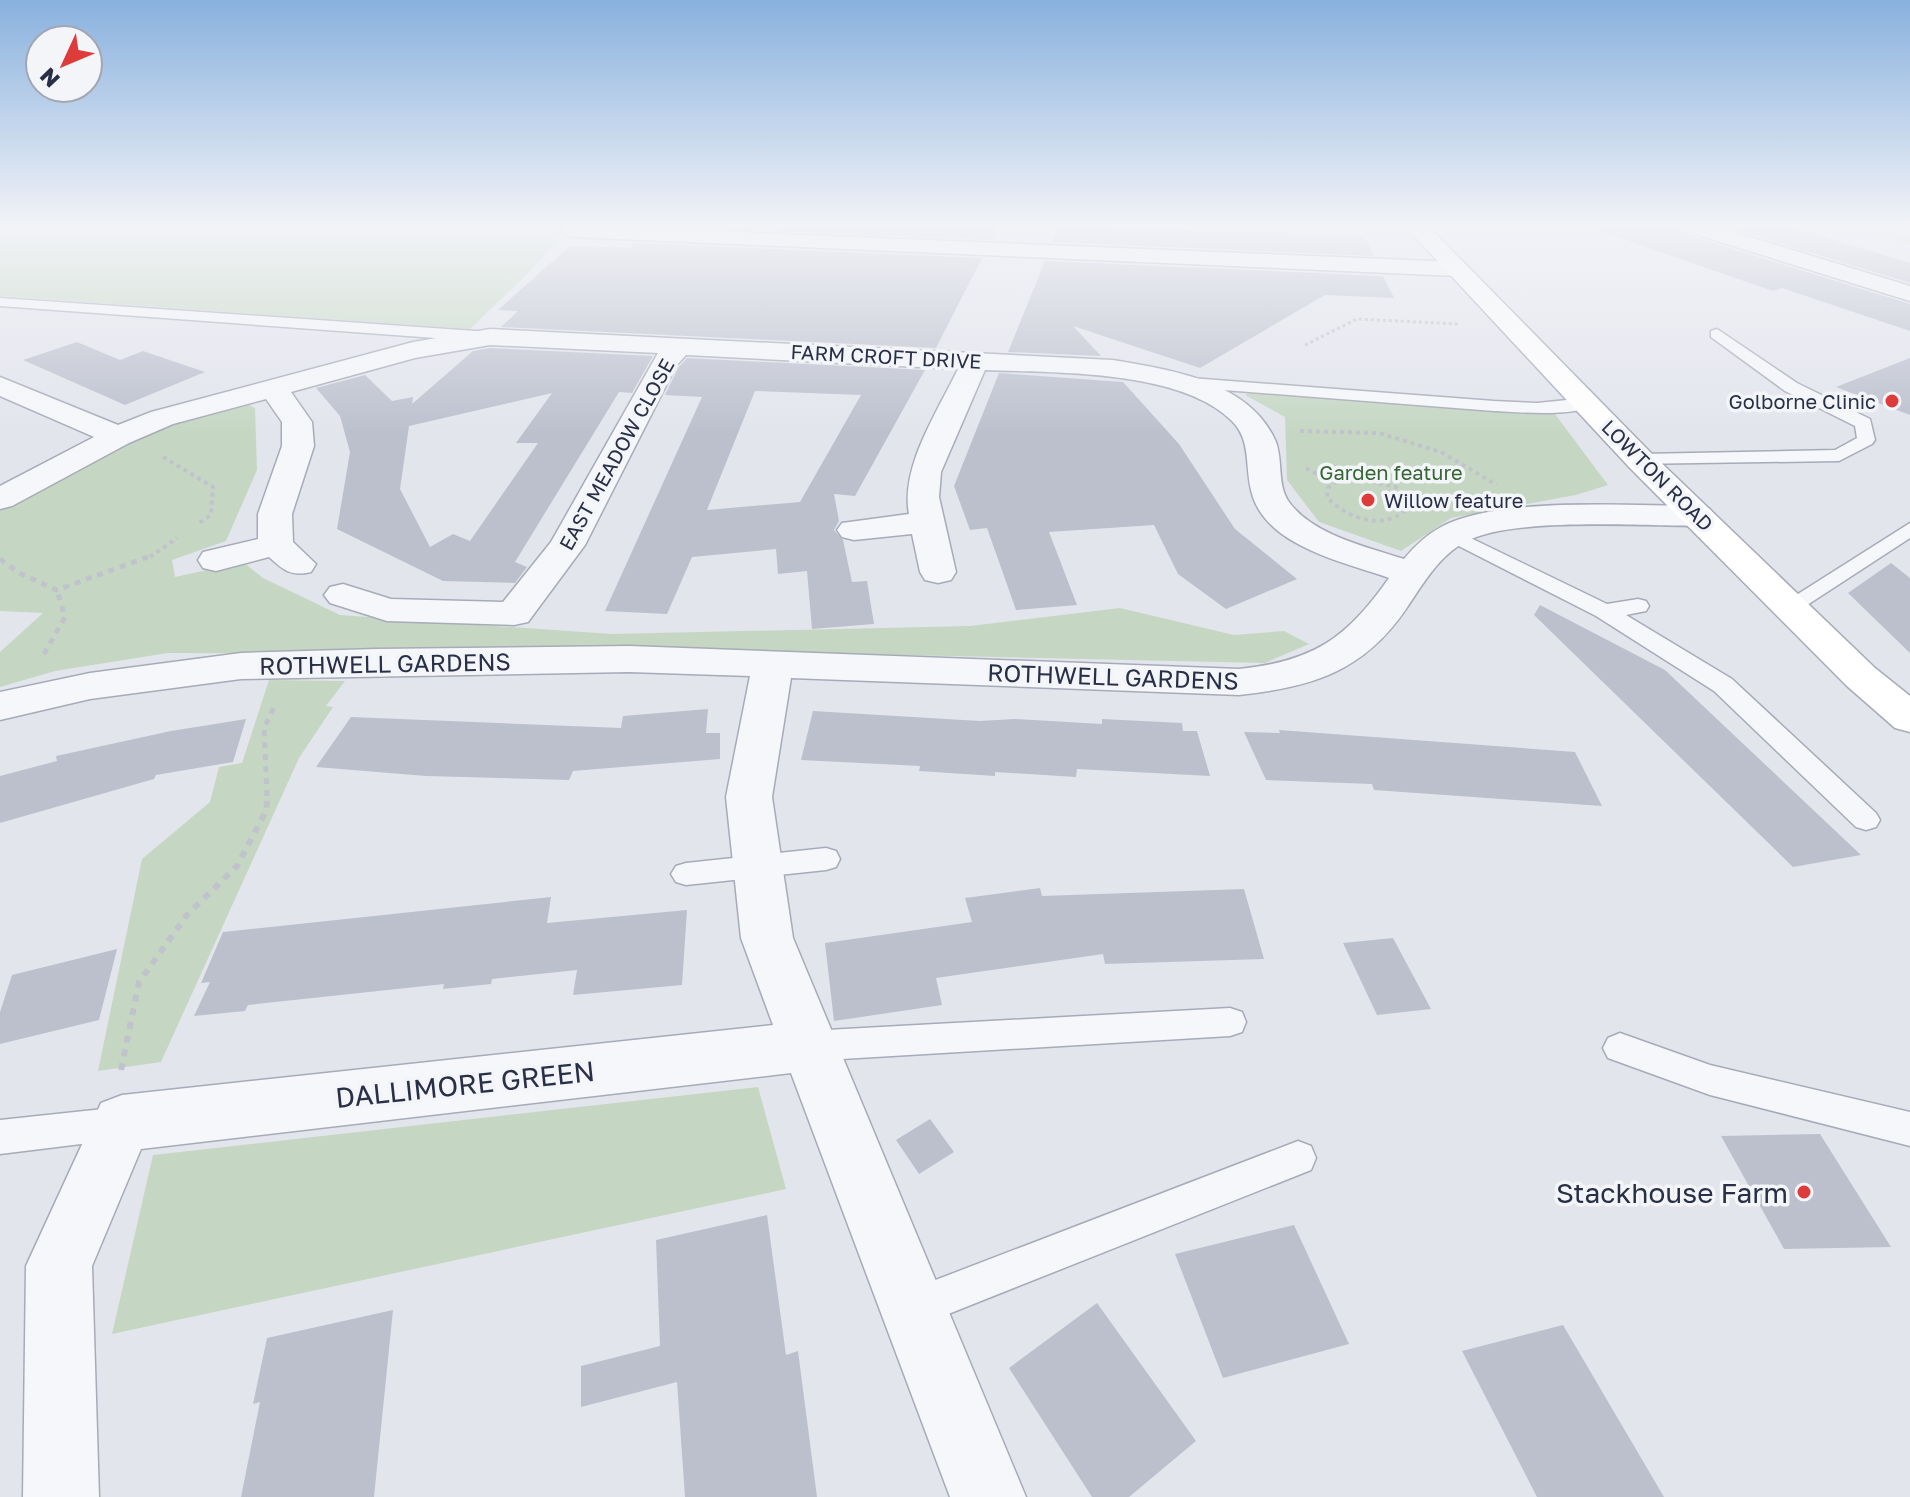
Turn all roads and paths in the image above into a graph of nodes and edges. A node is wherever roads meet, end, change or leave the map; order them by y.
1 (1482, 295) edge
2 (0, 302) edge
3 (1513, 327) junction
4 (1717, 334) dead end
5 (490, 337) junction
6 (1305, 345) dead end
7 (679, 346) junction
8 (975, 361) junction
9 (1178, 382) junction
10 (0, 386) edge
11 (273, 387) junction
12 (1587, 403) junction
13 (1257, 433) junction
14 (118, 436) junction
15 (154, 453) dead end
16 (1640, 460) junction
17 (0, 499) edge
18 (1698, 516) junction
19 (1399, 517) joint
20 (1525, 520) junction
21 (928, 522) junction
22 (1910, 529) edge
23 (854, 530) dead end
24 (1452, 535) junction
25 (0, 559) edge
26 (216, 560) dead end
27 (938, 572) dead end
28 (1409, 573) junction
29 (57, 590) junction
30 (343, 595) dead end
31 (1638, 606) dead end
32 (1790, 606) junction
33 (1604, 611) junction
34 (295, 664) junction
35 (773, 664) junction
36 (10, 703) edge
37 (1910, 718) edge
38 (1866, 820) dead end
39 (826, 859) dead end
40 (758, 867) junction
41 (686, 874) dead end
42 (1230, 1022) dead end
43 (808, 1046) junction
44 (1620, 1048) dead end
45 (122, 1123) junction
46 (1910, 1129) edge
47 (0, 1137) edge
48 (1298, 1158) dead end
49 (913, 1308) junction
50 (61, 1497) edge
51 (988, 1497) edge

1 - 3 main road, LOWTON ROAD
2 - 5 lane
3 - 6 path
3 - 12 main road, LOWTON ROAD
4 - 16 lane
5 - 7 street, FARM CROFT DRIVE
5 - 11 street, FARM CROFT DRIVE
7 - 8 street, FARM CROFT DRIVE
7 - 30 street, EAST MEADOW CLOSE
8 - 9 street, FARM CROFT DRIVE
8 - 21 street
9 - 12 lane
9 - 13 street, FARM CROFT DRIVE
10 - 14 street
11 - 14 street, FARM CROFT DRIVE
11 - 26 street
12 - 16 main road, LOWTON ROAD
13 - 20 path
13 - 28 street
14 - 17 street, FARM CROFT DRIVE
15 - 29 path
16 - 18 main road, LOWTON ROAD
18 - 20 street
18 - 32 main road, LOWTON ROAD
19 - 19 path
20 - 24 street
21 - 23 street
21 - 27 street
22 - 32 lane
24 - 28 street, ROTHWELL GARDENS
24 - 33 lane
25 - 29 path
28 - 35 street, ROTHWELL GARDENS
29 - 36 path
31 - 33 lane
32 - 37 main road, LOWTON ROAD
33 - 38 lane
34 - 35 street, ROTHWELL GARDENS
34 - 36 street, ROTHWELL GARDENS
34 - 45 path
35 - 40 street
39 - 40 lane
40 - 41 lane
40 - 43 street
42 - 43 lane
43 - 45 street, DALLIMORE GREEN
43 - 49 street
44 - 46 lane
45 - 47 lane, DALLIMORE GREEN
45 - 50 street
48 - 49 lane
49 - 51 street

